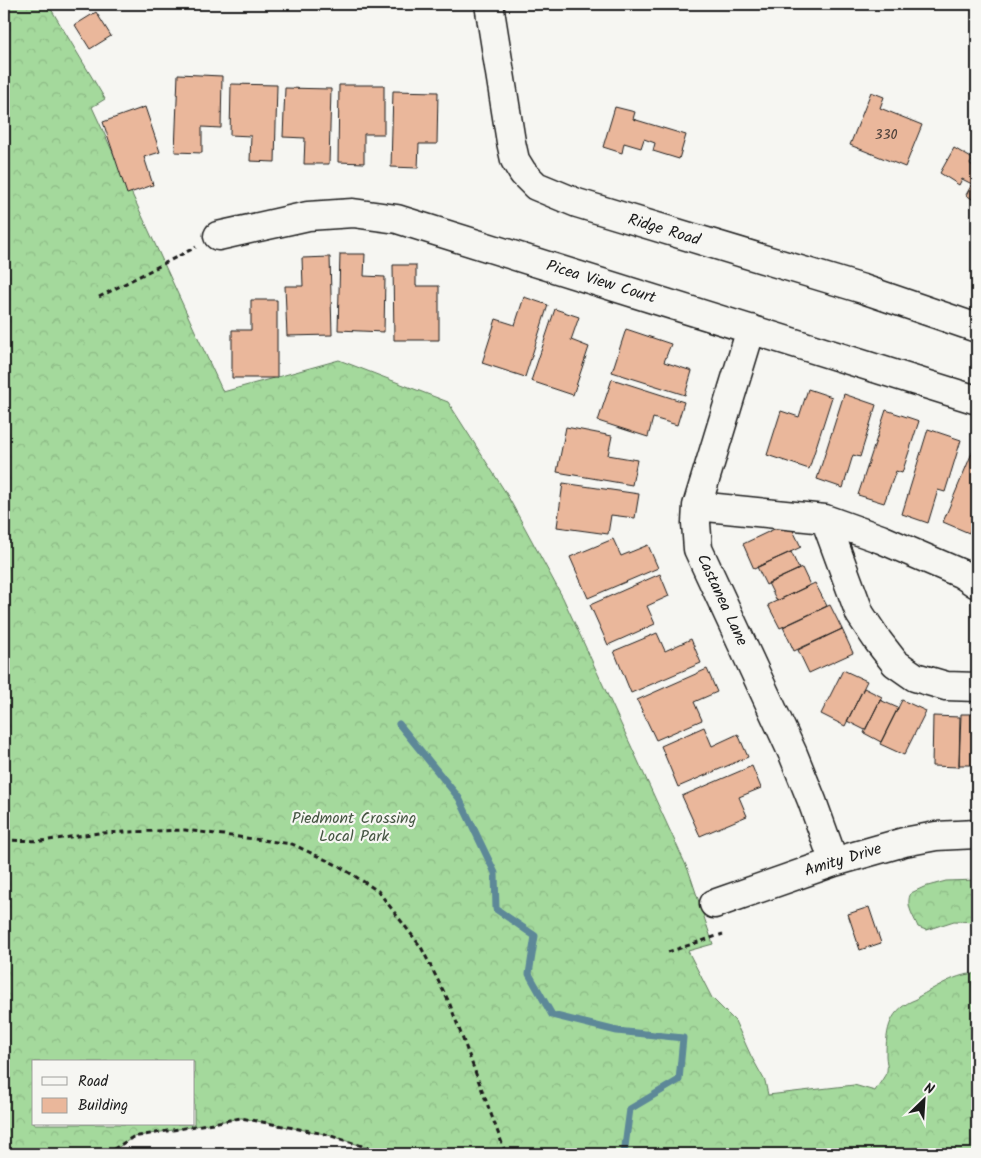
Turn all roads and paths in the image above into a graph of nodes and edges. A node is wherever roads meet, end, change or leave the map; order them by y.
1 (489, 4) edge
2 (218, 236) joint
3 (99, 297) dead end
4 (977, 328) edge
5 (751, 329) junction
6 (977, 400) edge
7 (697, 506) junction
8 (825, 519) junction
9 (977, 584) edge
10 (977, 687) edge
11 (977, 834) edge
12 (4, 840) edge
13 (834, 862) junction
14 (714, 904) dead end
15 (723, 934) dead end
16 (668, 952) dead end
17 (106, 1154) edge
18 (387, 1154) edge
19 (506, 1154) edge

1 - 4 street, Ridge Road
2 - 3 path
2 - 5 street, Picea View Court
5 - 6 street, Picea View Court
5 - 7 street, Castanea Lane
7 - 8 street
7 - 13 street, Castanea Lane
8 - 9 street
8 - 10 street
11 - 13 street, Amity Drive
12 - 19 path
13 - 14 street, Amity Drive
15 - 16 path
17 - 18 path

